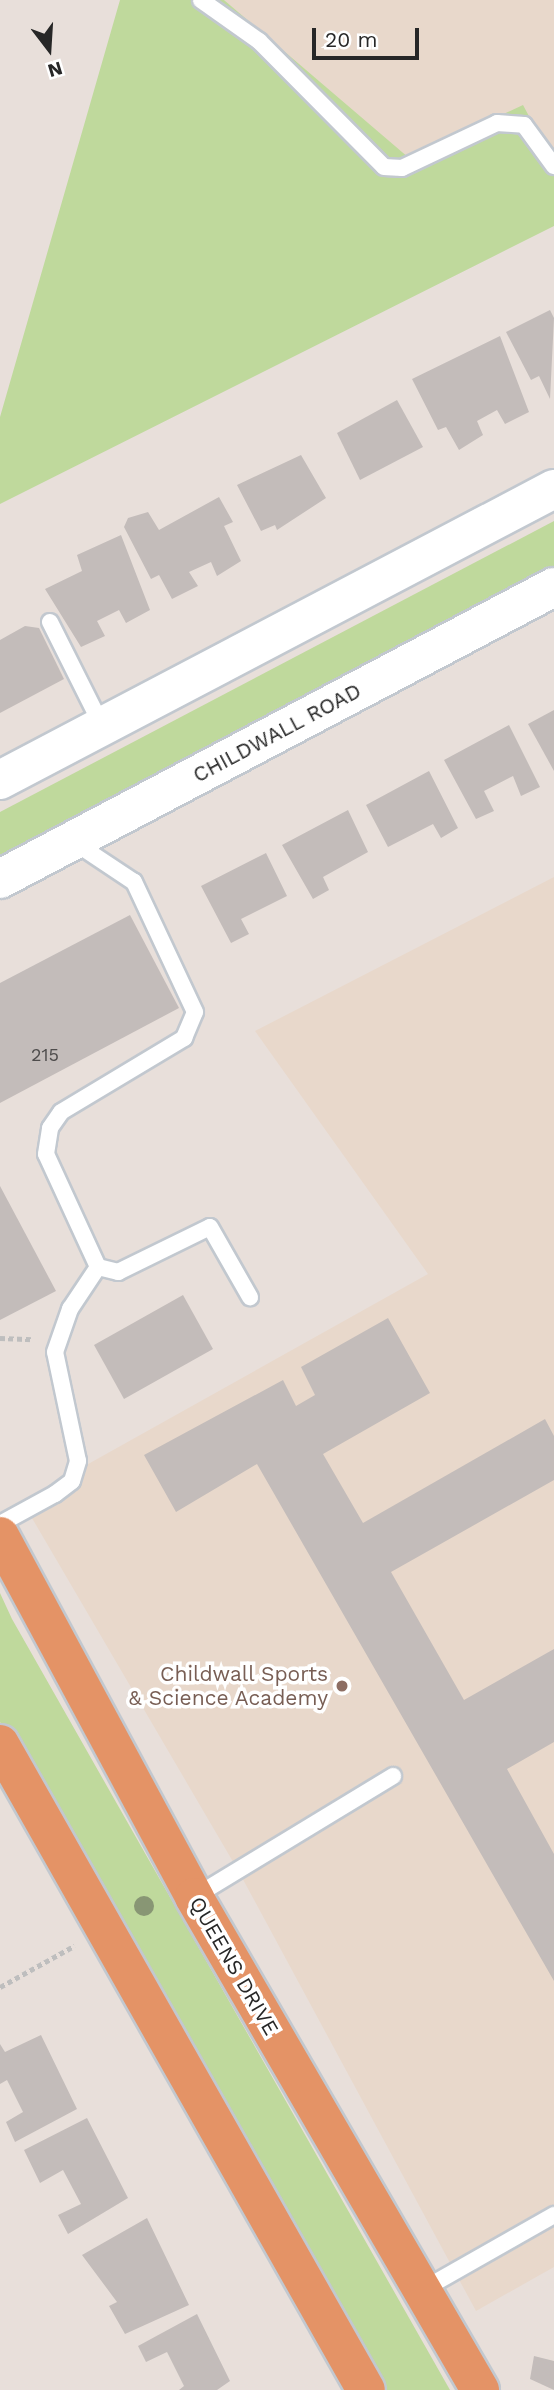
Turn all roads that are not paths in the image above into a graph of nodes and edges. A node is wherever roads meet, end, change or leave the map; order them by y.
1 (201, 0) edge
2 (554, 166) edge
3 (554, 489) edge
4 (554, 587) edge
5 (50, 622) dead end
6 (101, 724) junction
7 (0, 780) edge
8 (72, 841) junction
9 (0, 879) edge
10 (98, 1267) junction
11 (250, 1297) dead end
12 (0, 1524) edge
13 (0, 1536) edge
14 (0, 1744) edge
15 (393, 1776) dead end
16 (194, 1897) junction
17 (554, 2215) edge
18 (422, 2290) junction
19 (366, 2390) edge
20 (480, 2390) edge

1 - 2 lane
3 - 6 main road
4 - 8 main road, CHILDWALL ROAD
5 - 6 lane
6 - 7 main road
8 - 9 main road, CHILDWALL ROAD
8 - 10 lane
10 - 11 lane
10 - 12 lane
13 - 16 highway, QUEENS DRIVE
14 - 19 highway
15 - 16 lane
16 - 18 highway, QUEENS DRIVE
17 - 18 lane
18 - 20 highway, QUEENS DRIVE

